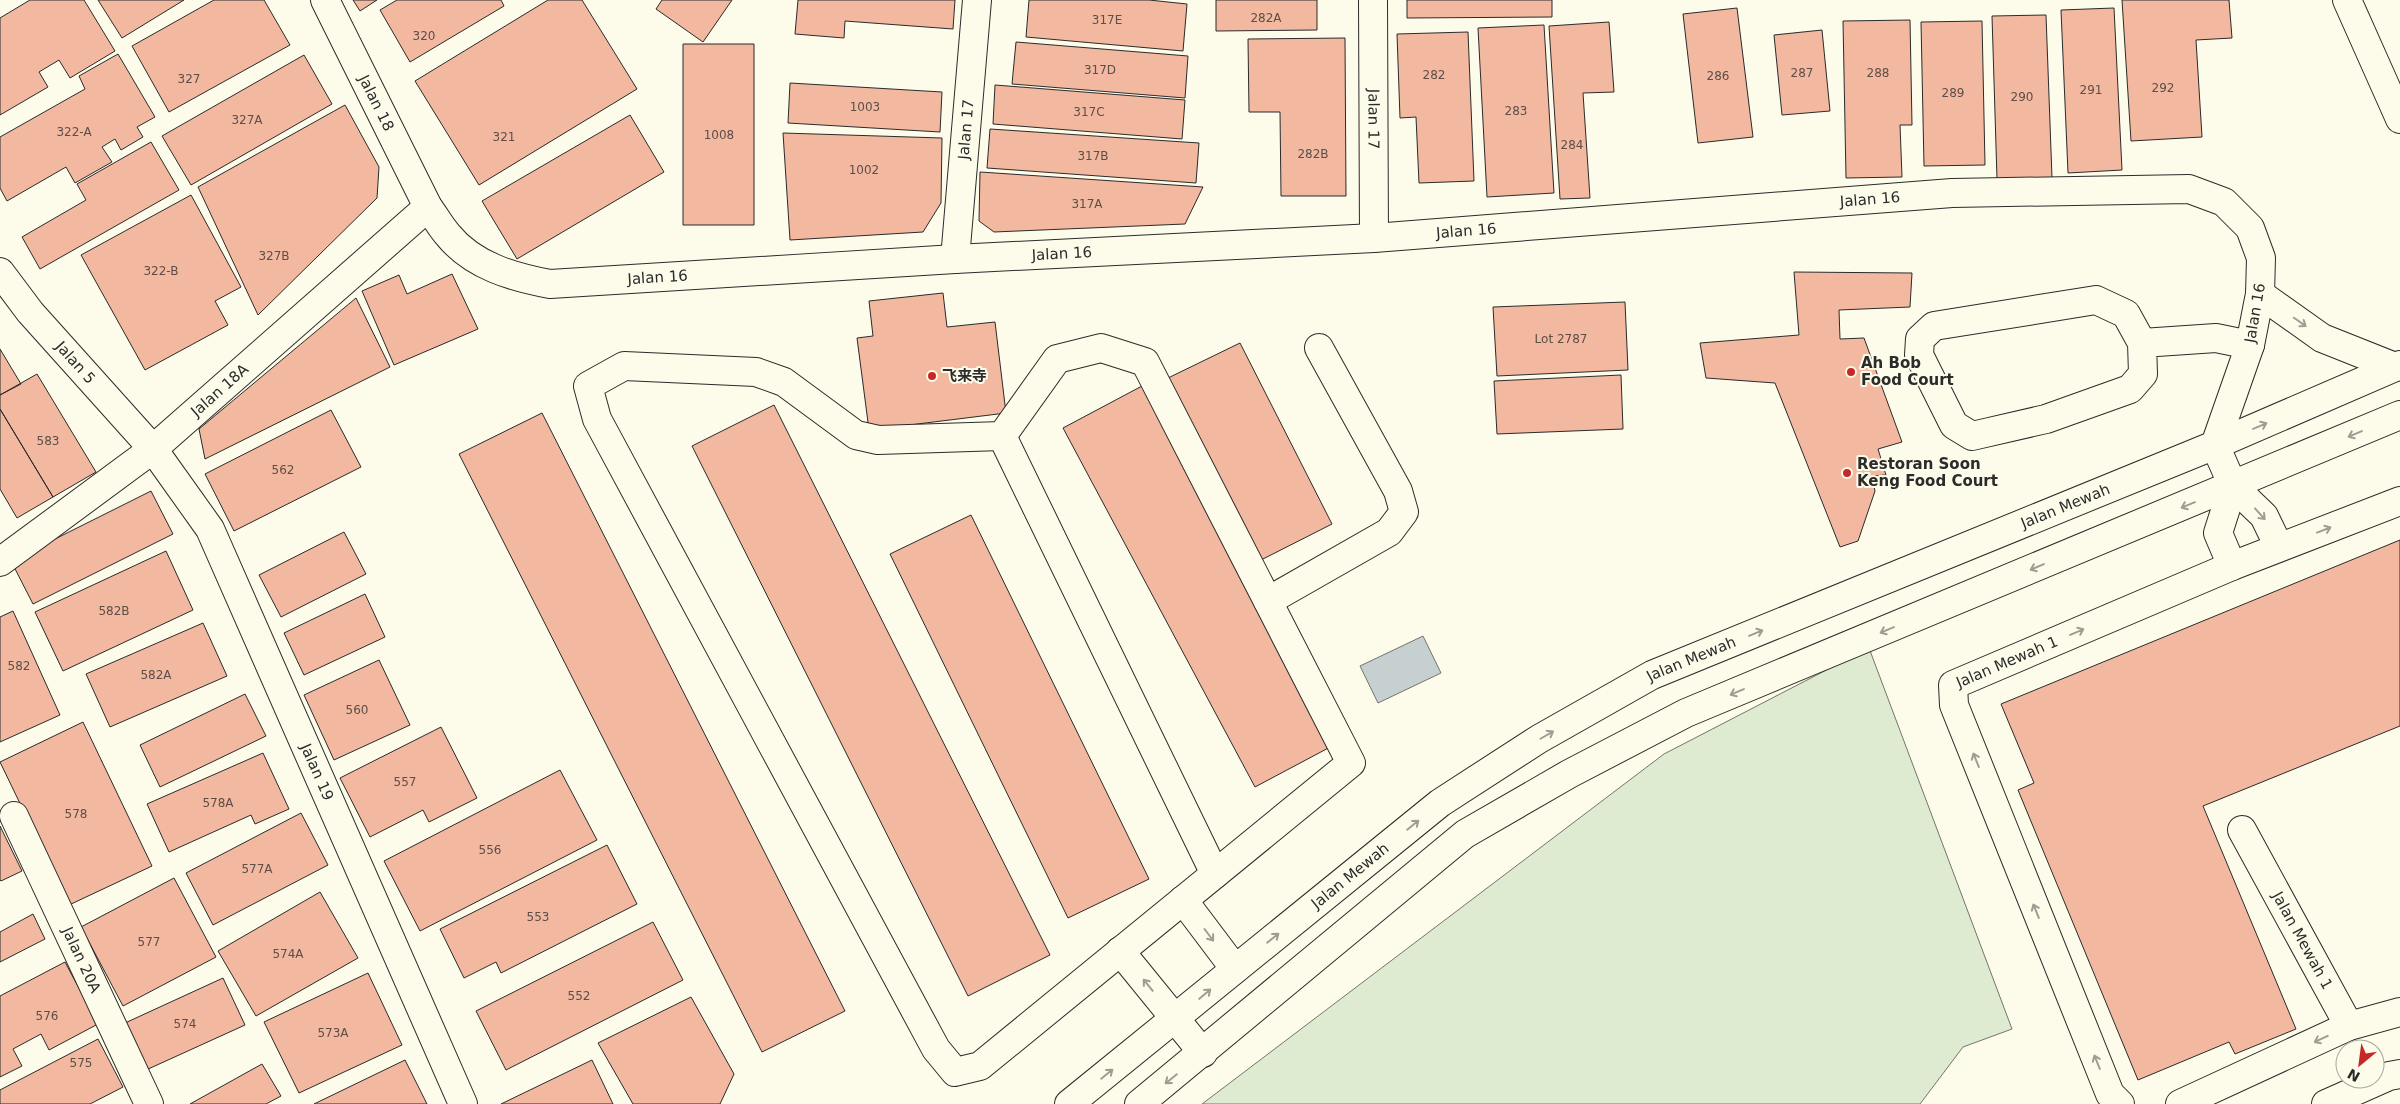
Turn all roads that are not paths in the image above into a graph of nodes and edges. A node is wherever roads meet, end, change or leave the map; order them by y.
1 (325, 0) edge
2 (978, 0) edge
3 (1373, 0) edge
4 (2346, 0) edge
5 (2400, 119) edge
6 (428, 206) junction
7 (1374, 238) junction
8 (955, 259) junction
9 (0, 272) edge
10 (2260, 294) junction
11 (2142, 343) junction
12 (2250, 345) junction
13 (1319, 348) dead end
14 (2397, 366) edge
15 (2400, 415) edge
16 (1002, 436) junction
17 (2215, 445) junction
18 (153, 449) junction
19 (2232, 486) junction
20 (2400, 501) edge
21 (2279, 547) junction
22 (0, 562) edge
23 (2232, 566) junction
24 (1268, 601) junction
25 (14, 816) dead end
26 (2242, 830) dead end
27 (1215, 874) junction
28 (1183, 900) junction
29 (1120, 951) junction
30 (1235, 969) junction
31 (2400, 1012) edge
32 (1175, 1019) junction
33 (2349, 1026) junction
34 (1202, 1053) junction
35 (2400, 1074) edge
36 (148, 1104) edge
37 (463, 1104) edge
38 (1069, 1104) edge
39 (1139, 1104) edge
40 (2120, 1104) edge
41 (2180, 1104) edge
42 (2326, 1104) edge

1 - 6 street, Jalan 18
2 - 8 street, Jalan 17
3 - 7 street, Jalan 17
4 - 5 street
6 - 8 street, Jalan 16
6 - 18 street, Jalan 18A
7 - 8 street, Jalan 16
7 - 10 street, Jalan 16
9 - 18 street, Jalan 5
10 - 12 street, Jalan 16
10 -> 14 street
11 - 11 street
11 - 12 street
12 - 17 street, Jalan 16
13 - 24 street
17 -> 14 street, Jalan Mewah
15 -> 19 street
16 - 24 street
16 - 27 street
16 - 29 street
17 - 19 street
30 -> 17 street, Jalan Mewah
18 - 22 street, Jalan 18A
18 - 37 street, Jalan 19
19 -> 21 street
19 - 23 street
19 -> 34 street
21 -> 20 street, Jalan Mewah 1
21 - 23 street, Jalan Mewah 1
40 -> 23 street, Jalan Mewah 1
24 - 27 street
25 - 36 street, Jalan 20A
26 - 33 street, Jalan Mewah 1
27 - 28 street
28 - 29 street
28 -> 30 street
32 -> 29 street
32 -> 30 street, Jalan Mewah
31 - 33 street
32 - 34 street
38 -> 32 street, Jalan Mewah
33 -> 41 street
34 -> 39 street
35 - 42 street

